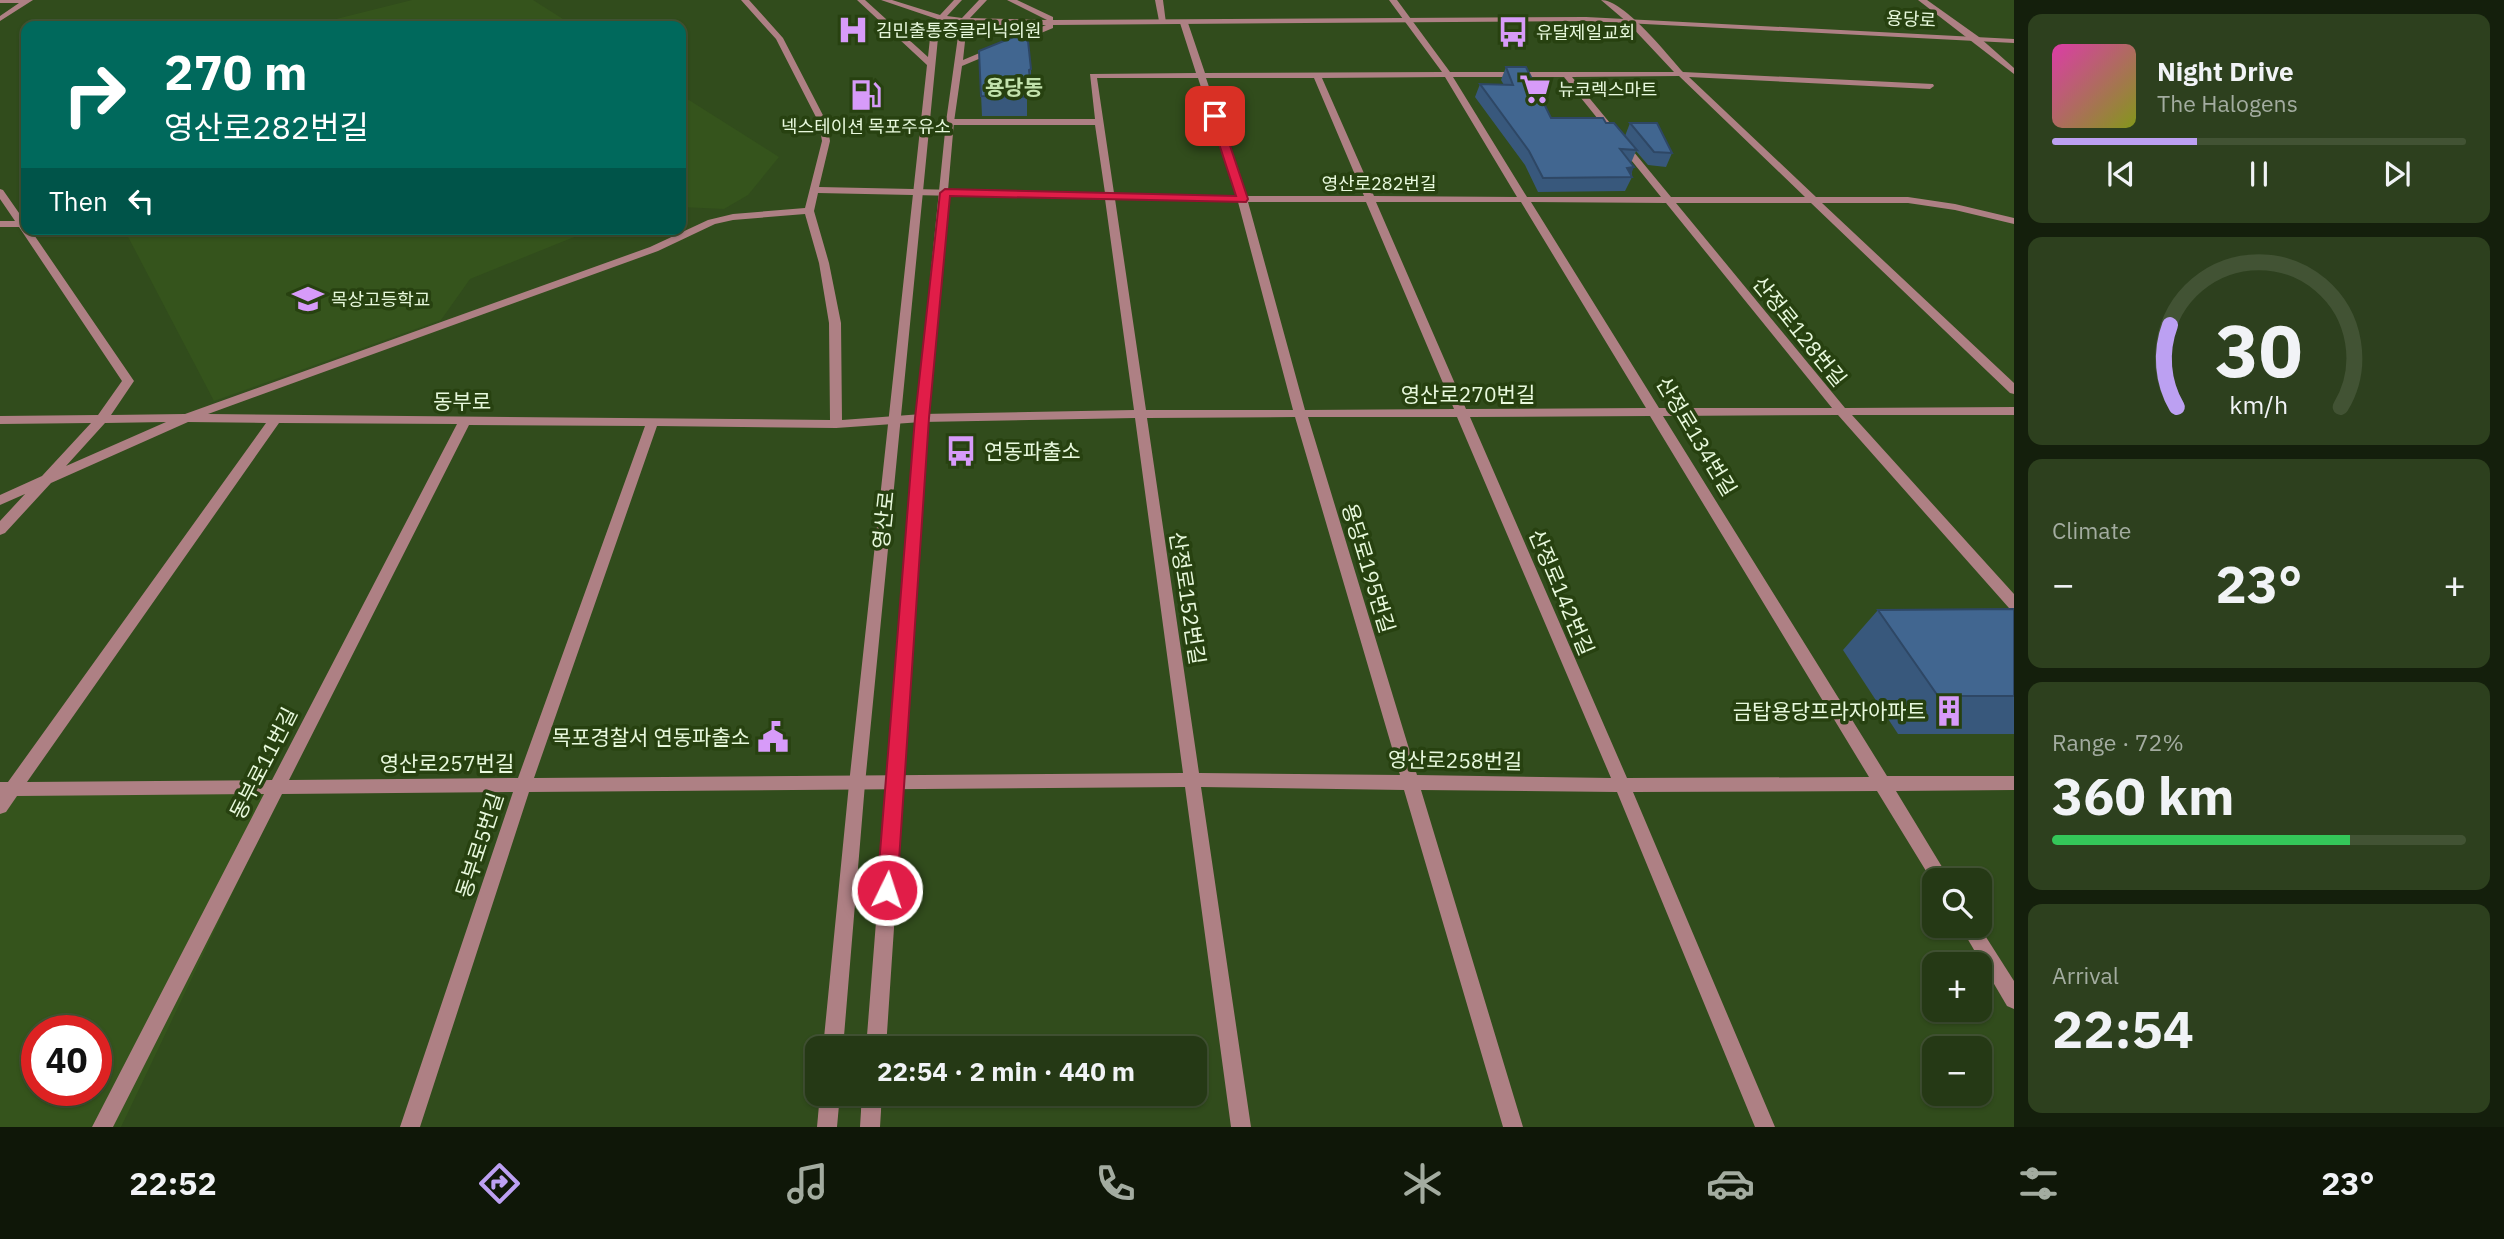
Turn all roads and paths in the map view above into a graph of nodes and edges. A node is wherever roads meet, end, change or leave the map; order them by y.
1 (745, 0) edge
2 (861, 0) edge
3 (885, 0) edge
4 (958, 0) edge
5 (983, 0) edge
6 (1011, 0) edge
7 (1159, 0) edge
8 (1393, 0) edge
9 (1605, 0) edge
10 (1922, 0) edge
11 (0, 1) edge
12 (28, 1) edge
13 (941, 18) junction
14 (0, 19) edge
15 (964, 20) junction
16 (1406, 20) junction
17 (1630, 20) junction
18 (1163, 21) junction
19 (1060, 22) junction
20 (1184, 23) junction
21 (1976, 39) junction
22 (2014, 41) edge
23 (931, 64) junction
24 (958, 65) junction
25 (2014, 72) edge
26 (1565, 74) junction
27 (1681, 74) junction
28 (1448, 75) junction
29 (1202, 76) junction
30 (1317, 76) junction
31 (1930, 86) dead end
32 (950, 122) junction
33 (1099, 122) junction
34 (814, 190) junction
35 (0, 192) edge
36 (917, 192) junction
37 (945, 193) junction
38 (1109, 196) junction
39 (1242, 199) junction
40 (1371, 199) junction
41 (1813, 199) junction
42 (1525, 200) junction
43 (1667, 200) junction
44 (809, 211) junction
45 (2014, 221) edge
46 (0, 224) edge
47 (19, 224) junction
48 (21, 227) edge
49 (686, 234) edge
50 (27, 235) edge
51 (684, 235) edge
52 (2014, 390) edge
53 (2014, 411) edge
54 (1300, 412) junction
55 (1842, 412) junction
56 (1463, 413) junction
57 (1657, 413) junction
58 (1139, 414) junction
59 (186, 418) junction
60 (922, 418) junction
61 (102, 419) junction
62 (275, 419) junction
63 (0, 420) edge
64 (465, 420) junction
65 (653, 421) junction
66 (893, 422) junction
67 (835, 424) junction
68 (42, 484) junction
69 (0, 500) edge
70 (0, 530) edge
71 (2014, 604) edge
72 (1195, 780) junction
73 (1412, 781) junction
74 (1882, 783) junction
75 (2014, 783) edge
76 (857, 784) junction
77 (895, 784) junction
78 (1622, 785) junction
79 (523, 786) junction
80 (276, 787) junction
81 (7, 789) edge
82 (0, 807) edge
83 (1934, 868) edge
84 (1976, 938) edge
85 (2014, 999) edge
86 (835, 1036) edge
87 (877, 1036) edge
88 (829, 1106) edge
89 (871, 1106) edge
90 (102, 1127) edge
91 (410, 1127) edge
92 (827, 1127) edge
93 (870, 1127) edge
94 (1241, 1127) edge
95 (1513, 1127) edge
96 (1765, 1127) edge

1 - 34 street
2 - 23 street
3 - 13 street, 용당로
4 - 13 street, 영산로
5 - 15 street
6 - 19 street
7 - 18 street
8 - 16 street, 산정로134번길
9 - 17 street
10 - 21 street
11 - 12 street
12 - 14 street
13 - 15 street, 용당로
13 - 23 street, 영산로
15 - 19 street, 용당로
15 - 24 street, 영산로
16 - 17 street, 용당로
16 - 20 street, 용당로
16 - 28 street, 산정로134번길
17 - 21 street, 용당로
17 - 27 street
18 - 19 street, 용당로
18 - 20 street, 용당로
19 - 24 street
20 - 29 street, 용당로195번길
21 - 22 street, 용당로
21 - 25 street
23 - 36 street, 영산로
24 - 32 street, 영산로
26 - 27 street
26 - 28 street
26 - 43 street, 산정로128번길
27 - 31 street
27 - 41 street
28 - 30 street
28 - 42 street, 산정로134번길
29 - 30 street
29 - 33 street, 산정로152번길
29 - 39 street, 용당로195번길
30 - 40 street, 산정로142번길
32 - 33 street
32 - 37 street, 영산로
33 - 38 street, 산정로152번길
34 - 36 street, 영산로282번길
34 - 44 street
35 - 47 street
36 - 37 street, 영산로282번길
36 - 66 street, 영산로
37 - 38 street, 영산로282번길
37 - 60 street, 영산로
38 - 39 street, 영산로282번길
38 - 58 street, 산정로152번길
39 - 40 street, 영산로282번길
39 - 54 street, 용당로195번길
40 - 42 street, 영산로282번길
40 - 56 street, 산정로142번길
41 - 43 street, 영산로282번길
41 - 45 street, 영산로282번길
41 - 52 street
42 - 43 street, 영산로282번길
42 - 57 street, 산정로134번길
43 - 55 street, 산정로128번길
44 - 49 street
44 - 67 street
46 - 47 street
47 - 48 street
50 - 61 street
51 - 59 street
53 - 55 street, 영산로270번길
54 - 56 street, 영산로270번길
54 - 58 street, 영산로270번길
54 - 73 street, 용당로195번길
55 - 57 street, 영산로270번길
55 - 71 street, 산정로128번길
56 - 57 street, 영산로270번길
56 - 78 street, 산정로142번길
57 - 74 street, 산정로134번길
58 - 60 street, 영산로270번길
58 - 72 street, 산정로152번길
59 - 61 street, 동부로
59 - 62 street, 동부로
59 - 68 street
60 - 66 street, 동부로
60 - 77 street, 영산로
61 - 63 street, 동부로
61 - 68 street
62 - 64 street, 동부로
62 - 81 street
64 - 65 street, 동부로
64 - 80 street, 동부로11번길
65 - 67 street, 동부로
65 - 79 street, 동부로5번길
66 - 67 street, 동부로
66 - 76 street, 영산로
68 - 69 street
68 - 70 street
72 - 73 street, 영산로258번길
72 - 77 street, 영산로258번길
72 - 94 street, 산정로152번길
73 - 78 street, 영산로258번길
73 - 95 street, 용당로195번길
74 - 75 street, 영산로258번길
74 - 78 street, 영산로258번길
74 - 83 street, 산정로134번길
76 - 77 street, 영산로257번길
76 - 79 street, 영산로257번길
76 - 86 street, 영산로
77 - 87 street, 영산로
78 - 96 street, 산정로142번길
79 - 80 street, 영산로257번길
79 - 91 street, 동부로5번길
80 - 81 street, 영산로257번길
80 - 90 street, 동부로11번길
81 - 82 street
84 - 85 street
88 - 92 street
89 - 93 street

